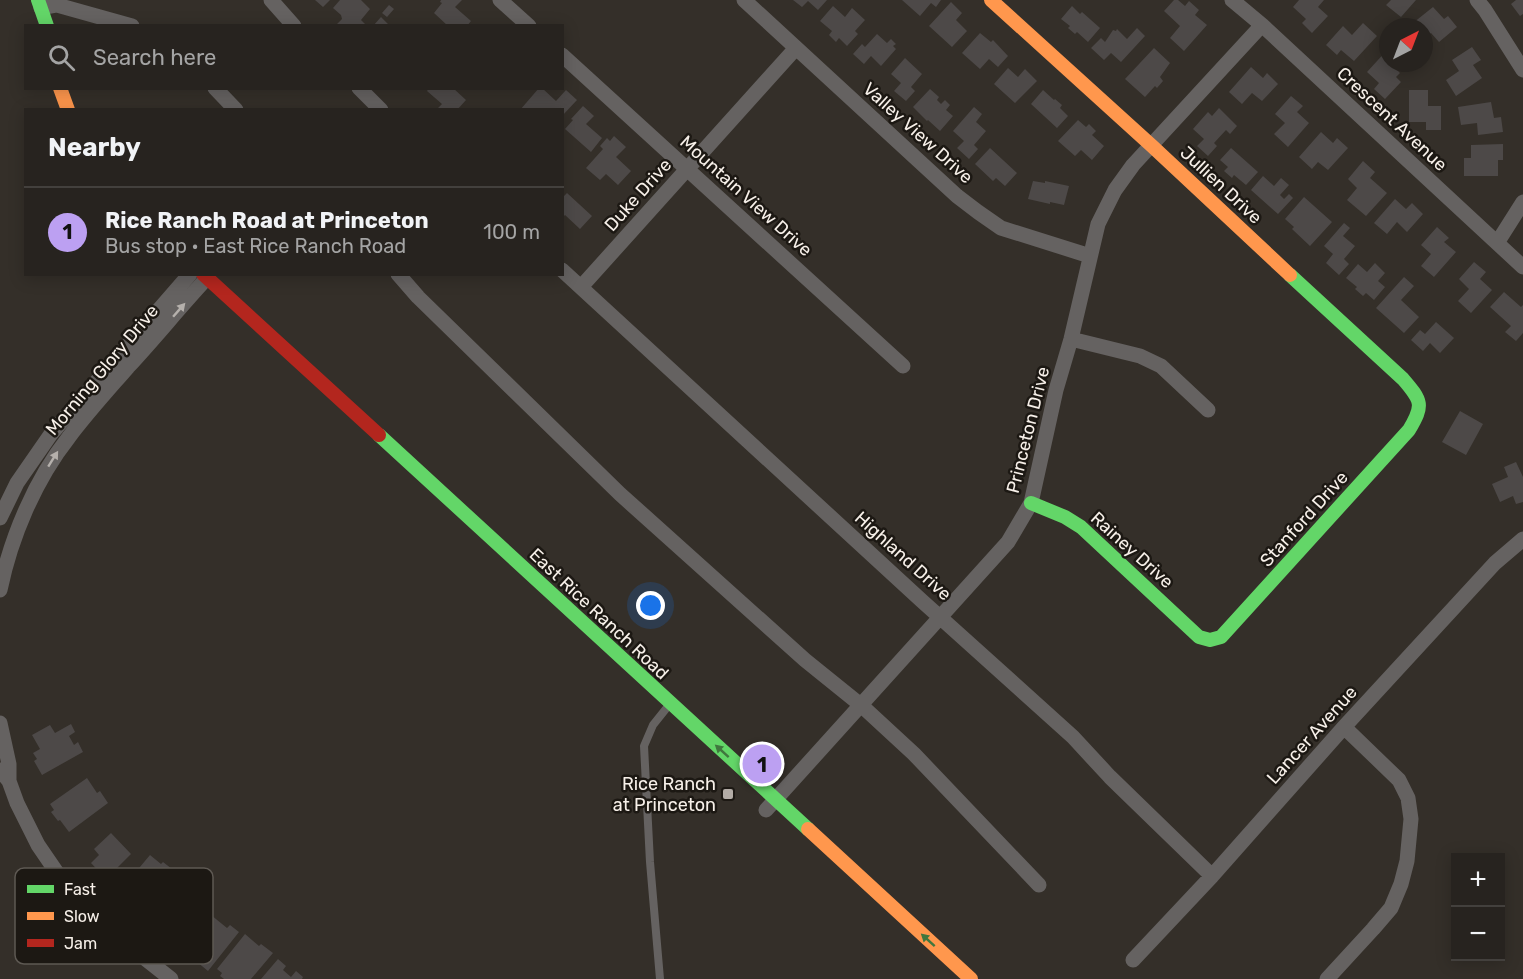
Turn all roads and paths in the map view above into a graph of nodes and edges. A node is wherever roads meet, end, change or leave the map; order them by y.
1 (271, 0) edge
2 (500, 0) edge
3 (744, 0) edge
4 (991, 0) edge
5 (1232, 0) edge
6 (1477, 0) edge
7 (36, 3) edge
8 (74, 5) edge
9 (37, 24) edge
10 (46, 24) edge
11 (126, 24) edge
12 (292, 24) edge
13 (527, 24) edge
14 (1262, 25) junction
15 (796, 48) junction
16 (564, 57) edge
17 (1523, 70) edge
18 (61, 90) edge
19 (71, 90) edge
20 (217, 90) edge
21 (361, 90) edge
22 (67, 108) edge
23 (77, 108) edge
24 (234, 108) edge
25 (379, 108) edge
26 (1152, 146) junction
27 (688, 170) junction
28 (1523, 202) edge
29 (1497, 243) junction
30 (1090, 256) junction
31 (1523, 267) edge
32 (564, 272) edge
33 (400, 276) edge
34 (196, 277) edge
35 (581, 287) junction
36 (1071, 339) junction
37 (903, 366) dead end
38 (1420, 403) joint
39 (1208, 410) dead end
40 (17, 483) junction
41 (35, 493) junction
42 (1031, 503) junction
43 (3, 512) edge
44 (24, 516) junction
45 (1523, 538) edge
46 (0, 590) edge
47 (941, 617) junction
48 (1199, 637) joint
49 (609, 664) dead end
50 (862, 706) junction
51 (663, 711) junction
52 (0, 723) edge
53 (1344, 728) junction
54 (4, 775) edge
55 (769, 808) junction
56 (54, 868) edge
57 (1212, 876) junction
58 (1039, 885) dead end
59 (1133, 960) dead end
60 (152, 964) edge
61 (171, 979) edge
62 (660, 979) edge
63 (971, 979) edge
64 (1327, 979) edge

1 - 12 street
2 - 13 street
3 - 15 street, Valley View Drive
4 - 26 main road, Jullien Drive
5 - 14 street, Crescent Avenue
6 - 17 street
7 - 8 street
7 - 9 main road
7 - 10 main road
8 - 11 street
14 - 26 street, Princeton Drive
14 - 29 street, Crescent Avenue
15 - 27 street, Duke Drive
15 - 30 street, Valley View Drive
16 - 27 street, Mountain View Drive
18 - 22 main road
19 - 23 main road
20 - 24 street
21 - 25 street
26 - 30 street, Princeton Drive
26 - 38 main road, Jullien Drive
27 - 35 street, Duke Drive
27 - 37 street, Mountain View Drive
28 - 29 street
29 - 31 street, Crescent Avenue
30 - 36 street, Princeton Drive
32 - 35 street, Highland Drive
33 - 50 street
34 - 40 street, Morning Glory Drive
41 -> 34 street, Morning Glory Drive
34 - 49 main road, East Rice Ranch Road
34 - 51 main road, East Rice Ranch Road
35 - 47 street, Highland Drive
36 - 39 street
36 - 42 street, Princeton Drive
38 - 48 main road, Stanford Drive
40 - 41 street
40 - 43 street, Morning Glory Drive
41 - 44 street, Morning Glory Drive
42 - 47 street, Princeton Drive
42 - 48 main road, Rainey Drive
43 - 44 street, Morning Glory Drive
44 - 46 street, Morning Glory Drive
45 - 53 street, Lancer Avenue
47 - 50 street, Princeton Drive
47 - 57 street, Highland Drive
50 - 55 street, Princeton Drive
50 - 58 street
55 -> 51 main road, East Rice Ranch Road
51 - 62 lane
52 - 54 street
53 - 57 street, Lancer Avenue
53 - 64 street
54 - 56 street
63 -> 55 main road, East Rice Ranch Road
57 - 59 street, Lancer Avenue
60 - 61 street

